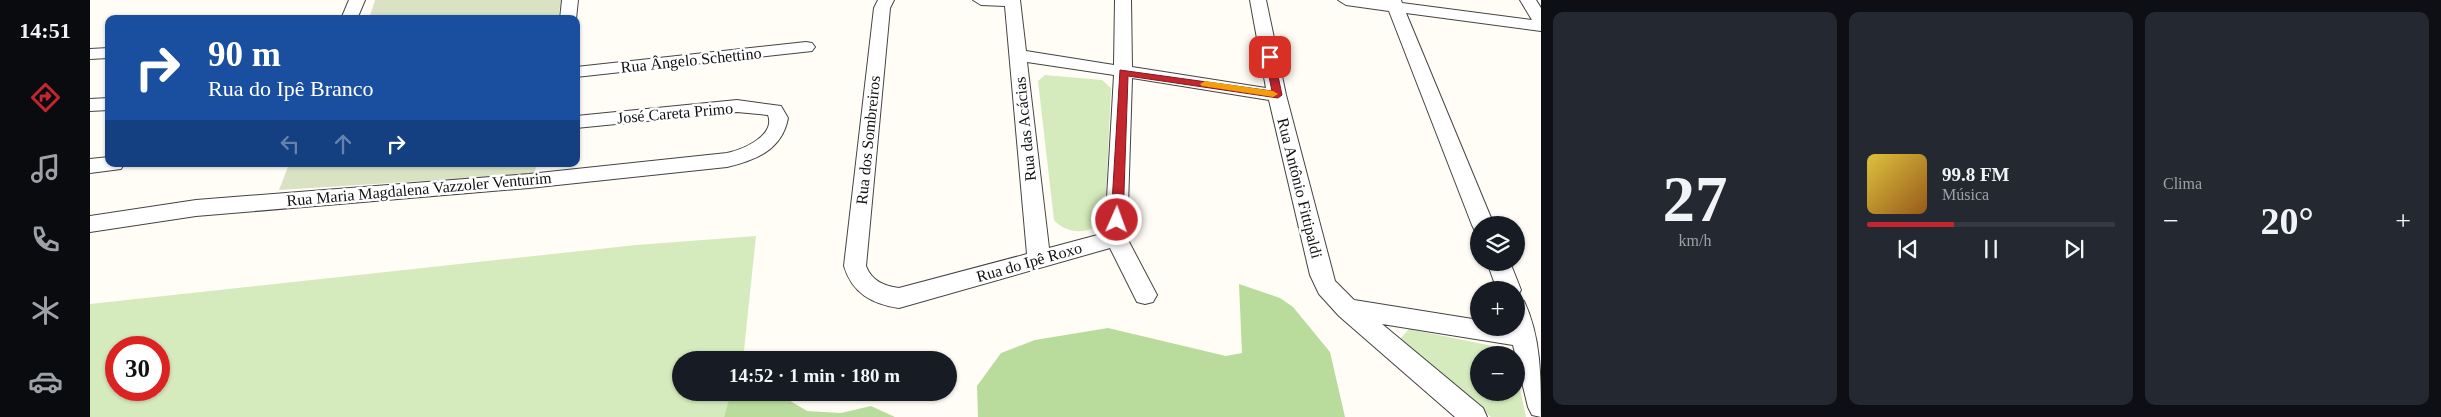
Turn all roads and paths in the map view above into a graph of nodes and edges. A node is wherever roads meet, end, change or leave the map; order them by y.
1 (357, 0) edge
2 (570, 0) edge
3 (886, 0) edge
4 (981, 0) edge
5 (1123, 0) edge
6 (1258, 0) edge
7 (1346, 0) edge
8 (1528, 0) edge
9 (1012, 1) edge
10 (1394, 3) edge
11 (351, 15) edge
12 (568, 15) edge
13 (1541, 21) edge
14 (1541, 26) edge
15 (806, 47) dead end
16 (105, 53) edge
17 (90, 54) edge
18 (1017, 56) junction
19 (580, 72) edge
20 (1123, 72) junction
21 (1278, 95) junction
22 (105, 104) edge
23 (90, 105) edge
24 (774, 110) joint
25 (580, 122) edge
26 (105, 165) edge
27 (90, 166) edge
28 (1480, 216) edge
29 (90, 224) edge
30 (1116, 238) junction
31 (1039, 258) junction
32 (861, 280) joint
33 (1145, 295) dead end
34 (1347, 309) junction
35 (1525, 337) joint
36 (1541, 407) edge
37 (1474, 417) edge

1 - 11 street
2 - 12 street
3 - 32 street, Rua dos Sombreiros
4 - 9 street
5 - 20 street
6 - 21 street, Rua Antônio Fittipaldi
7 - 10 street
8 - 13 street
9 - 18 street, Rua das Acácias
10 - 14 street
10 - 28 street
15 - 19 street, Rua Ângelo Schettino
16 - 17 street
18 - 20 street
18 - 31 street, Rua das Acácias
20 - 21 street
20 - 30 street
21 - 34 street, Rua Antônio Fittipaldi
22 - 23 street
24 - 25 street, José Careta Primo
24 - 29 street, Rua Maria Magdalena Vazzoler Venturim
26 - 27 street
30 - 31 street, Rua do Ipê Roxo
30 - 33 street
31 - 32 street, Rua do Ipê Roxo
34 - 35 street
34 - 37 street, Rua Antônio Fittipaldi
35 - 36 street

